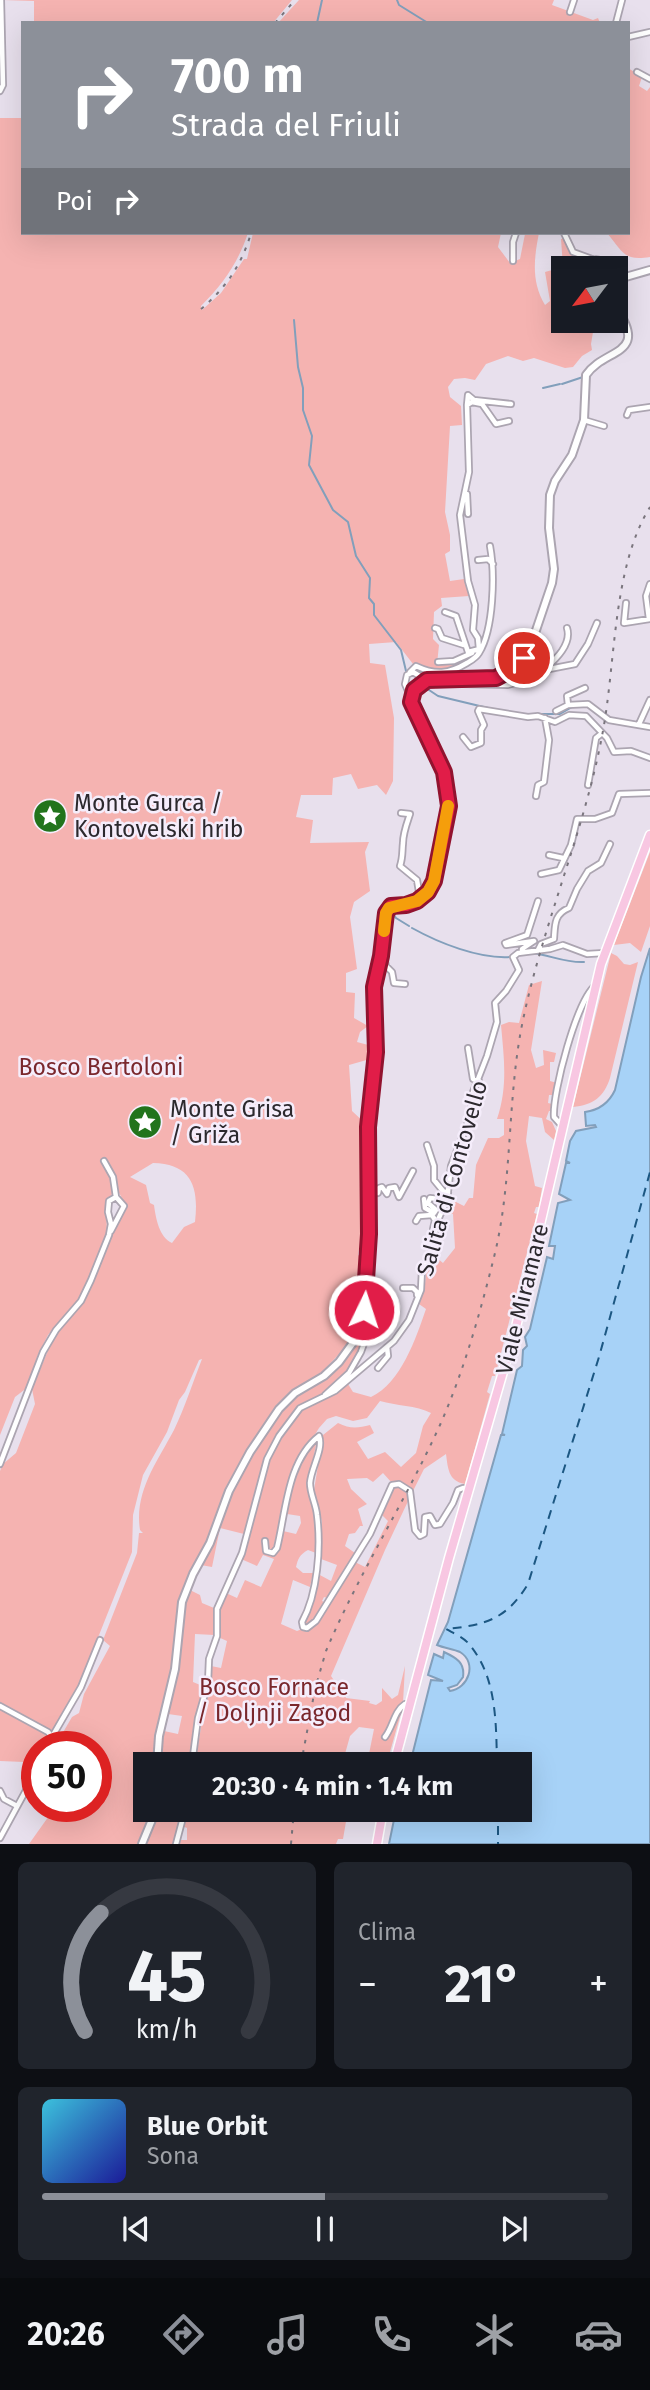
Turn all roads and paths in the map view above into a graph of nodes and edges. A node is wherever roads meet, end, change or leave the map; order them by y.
1 (1, 0) edge
2 (573, 0) edge
3 (622, 0) edge
4 (570, 12) dead end
5 (617, 21) edge
6 (650, 32) edge
7 (630, 37) edge
8 (637, 72) dead end
9 (650, 79) edge
10 (0, 91) edge
11 (515, 235) edge
12 (565, 235) edge
13 (584, 256) edge
14 (513, 261) dead end
15 (650, 270) edge
16 (628, 276) edge
17 (628, 321) edge
18 (511, 404) dead end
19 (467, 405) junction
20 (650, 407) edge
21 (627, 415) dead end
22 (584, 420) junction
23 (509, 421) dead end
24 (604, 426) dead end
25 (467, 489) junction
26 (468, 514) dead end
27 (490, 546) dead end
28 (478, 559) dead end
29 (493, 564) junction
30 (650, 584) edge
31 (626, 603) dead end
32 (445, 612) dead end
33 (650, 619) edge
34 (597, 623) dead end
35 (436, 628) dead end
36 (567, 628) dead end
37 (465, 645) junction
38 (480, 650) junction
39 (438, 662) dead end
40 (544, 669) junction
41 (410, 672) junction
42 (427, 680) junction
43 (461, 680) junction
44 (585, 688) dead end
45 (411, 698) junction
46 (650, 700) edge
47 (568, 705) junction
48 (556, 711) dead end
49 (545, 718) junction
50 (639, 724) junction
51 (650, 727) edge
52 (601, 734) junction
53 (463, 737) dead end
54 (650, 758) edge
55 (588, 785) dead end
56 (650, 793) edge
57 (536, 796) dead end
58 (401, 813) dead end
59 (650, 835) edge
60 (610, 844) dead end
61 (549, 855) dead end
62 (563, 858) junction
63 (541, 874) dead end
64 (421, 899) junction
65 (538, 901) dead end
66 (538, 950) junction
67 (522, 952) junction
68 (604, 953) junction
69 (381, 956) junction
70 (405, 984) dead end
71 (597, 985) junction
72 (468, 1048) dead end
73 (479, 1081) junction
74 (563, 1127) junction
75 (428, 1144) dead end
76 (104, 1161) dead end
77 (413, 1171) dead end
78 (369, 1187) junction
79 (449, 1193) junction
80 (116, 1197) junction
81 (424, 1199) dead end
82 (447, 1200) junction
83 (416, 1221) dead end
84 (436, 1230) junction
85 (109, 1235) junction
86 (366, 1278) junction
87 (403, 1288) dead end
88 (418, 1299) junction
89 (387, 1347) junction
90 (378, 1368) dead end
91 (325, 1396) junction
92 (0, 1464) edge
93 (470, 1489) junction
94 (265, 1541) dead end
95 (100, 1640) dead end
96 (410, 1705) junction
97 (0, 1706) edge
98 (46, 1731) edge
99 (55, 1731) edge
100 (385, 1737) dead end
101 (158, 1752) edge
102 (194, 1752) edge
103 (397, 1752) edge
104 (0, 1791) edge
105 (21, 1799) edge
106 (17, 1806) junction
107 (0, 1821) edge
108 (151, 1822) edge
109 (182, 1822) edge
110 (381, 1822) edge
111 (7, 1825) junction
112 (0, 1838) edge
113 (142, 1844) edge
114 (176, 1844) edge
115 (377, 1844) edge

1 - 10 street
2 - 4 street
3 - 5 street
6 - 7 street
8 - 9 street
11 - 14 street
12 - 13 street
15 - 16 main road
17 - 22 main road
18 - 19 street
19 - 23 street
19 - 25 street
20 - 21 street
22 - 24 street
22 - 43 main road
25 - 26 street
25 - 38 street
27 - 29 street
28 - 29 street
29 - 38 street
30 - 33 street
31 - 33 street
32 - 37 street
34 - 40 street
35 - 37 street
36 - 40 street
37 - 38 street
38 - 39 street
38 - 41 street
40 - 43 street
41 - 42 street
41 - 45 street
42 - 43 main road
42 - 45 main road
44 - 47 street
45 - 64 main road
46 - 50 street
47 - 48 street
47 - 50 street
49 - 52 street
49 - 53 street
49 - 57 street
50 - 51 street
52 - 54 street
52 - 55 street
56 - 62 street
58 - 64 street
59 - 68 main road, Viale Miramare
60 - 66 street
61 - 62 street
62 - 63 street
64 - 69 main road
65 - 67 street
66 - 67 street
66 - 68 street
67 - 73 street, Salita di Contovello
68 - 71 main road, Viale Miramare
69 - 70 street
69 - 78 main road
71 - 74 main road, Viale Miramare
71 - 74 street
72 - 73 street
73 - 79 street, Salita di Contovello
74 - 93 main road, Viale Miramare
75 - 79 street
76 - 80 street
77 - 78 street
78 - 86 main road
79 - 82 street, Salita di Contovello
80 - 85 street
80 - 85 street
81 - 82 street
82 - 84 street, Salita di Contovello
83 - 84 street
84 - 88 street, Salita di Contovello
85 - 92 street
86 - 91 street
86 - 101 main road
87 - 88 street
88 - 89 street, Salita di Contovello
89 - 90 street
89 - 91 street, Salita di Contovello
91 - 102 street, Salita di Contovello
93 - 94 street
93 - 96 main road, Viale Miramare
95 - 99 street
96 - 100 street
96 - 103 main road, Viale Miramare
97 - 98 street
104 - 106 street
105 - 106 street
106 - 111 street
107 - 111 street
108 - 113 main road
109 - 114 street
110 - 115 main road
111 - 112 street

